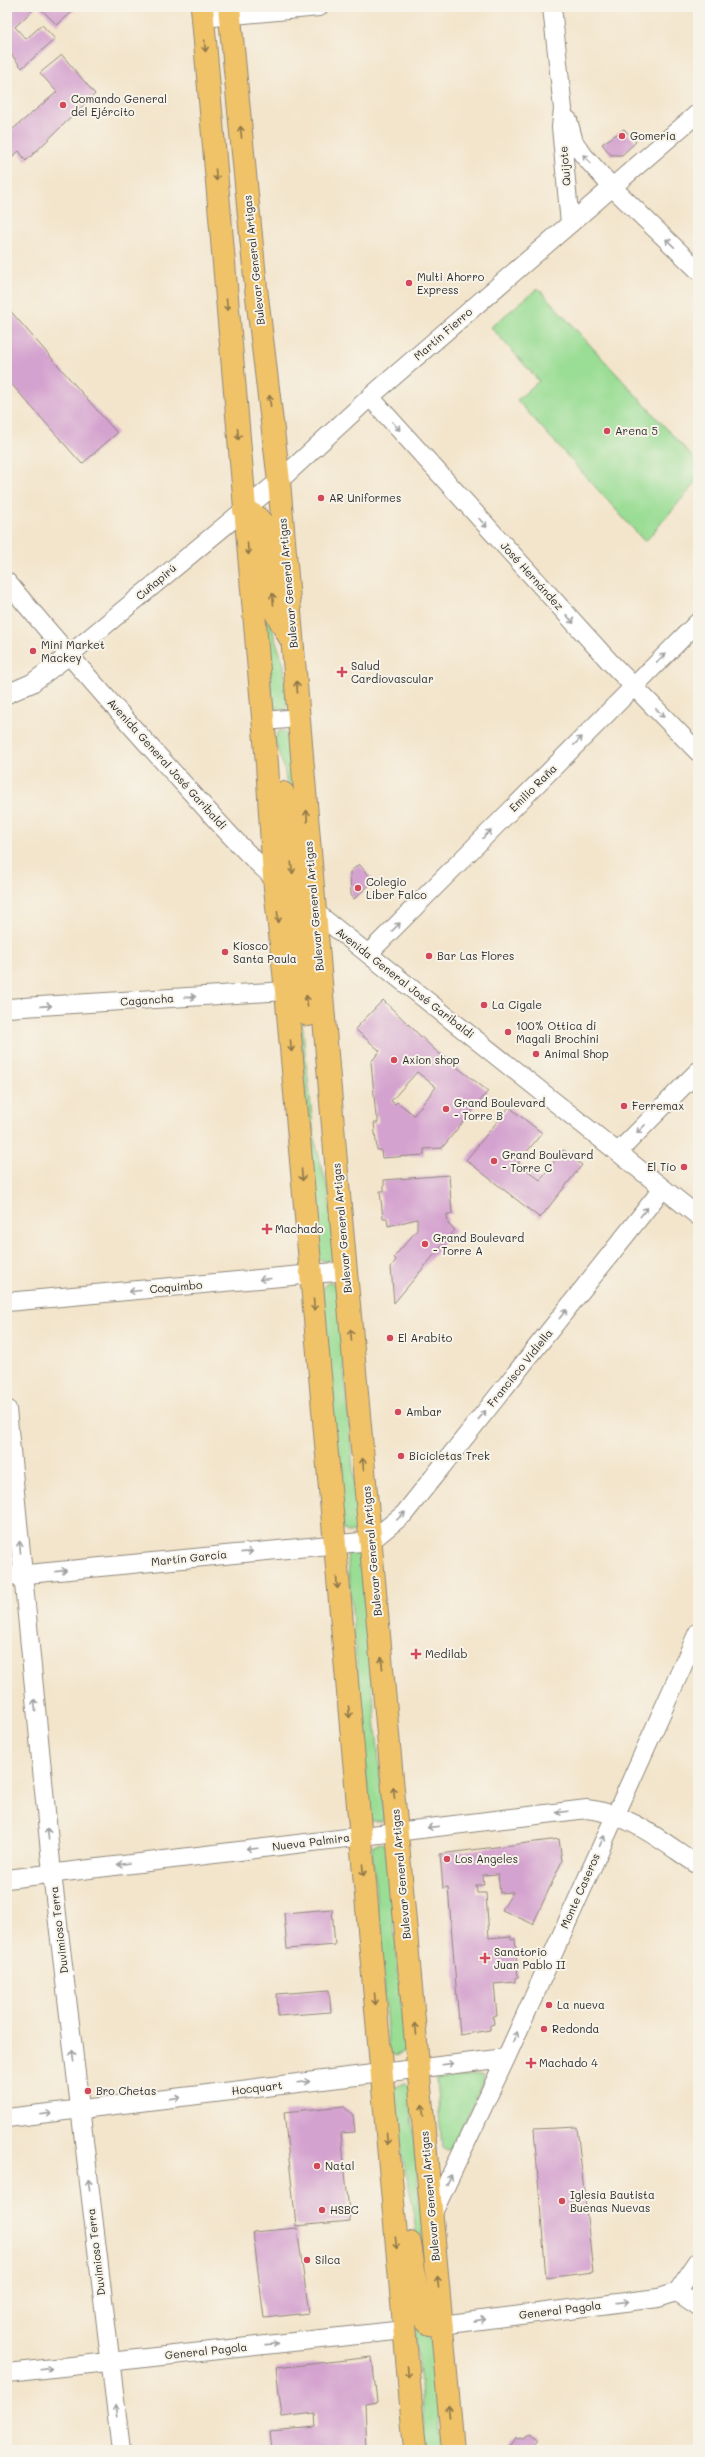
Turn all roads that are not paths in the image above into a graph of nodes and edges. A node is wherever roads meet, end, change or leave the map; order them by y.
1 (319, 7) edge
2 (552, 7) edge
3 (230, 11) edge
4 (202, 12) edge
5 (563, 109) junction
6 (698, 113) edge
7 (613, 188) junction
8 (570, 224) junction
9 (698, 270) edge
10 (370, 397) junction
11 (280, 481) junction
12 (244, 510) junction
13 (7, 582) edge
14 (698, 622) edge
15 (294, 646) junction
16 (68, 656) junction
17 (633, 686) junction
18 (7, 694) edge
19 (299, 718) junction
20 (264, 721) junction
21 (698, 752) edge
22 (267, 764) junction
23 (274, 878) junction
24 (314, 911) junction
25 (368, 954) junction
26 (286, 991) junction
27 (7, 1008) edge
28 (698, 1071) edge
29 (618, 1151) junction
30 (336, 1162) junction
31 (663, 1188) junction
32 (698, 1216) edge
33 (346, 1271) junction
34 (311, 1274) junction
35 (7, 1302) edge
36 (7, 1409) edge
37 (371, 1541) junction
38 (334, 1544) junction
39 (15, 1575) edge
40 (698, 1632) edge
41 (614, 1815) junction
42 (398, 1832) junction
43 (360, 1836) junction
44 (698, 1865) edge
45 (52, 1873) junction
46 (7, 1879) edge
47 (506, 2058) junction
48 (419, 2068) junction
49 (381, 2072) junction
50 (80, 2110) junction
51 (7, 2118) edge
52 (391, 2190) junction
53 (432, 2215) junction
54 (698, 2261) edge
55 (677, 2292) junction
56 (698, 2306) edge
57 (442, 2325) junction
58 (404, 2330) junction
59 (109, 2361) junction
60 (7, 2373) edge
61 (121, 2450) edge
62 (415, 2450) edge
63 (453, 2450) edge

1 - 3 street
2 - 5 street, Quijote
3 - 4 street
11 -> 3 main road, Bulevar General Artigas
4 -> 12 main road
7 -> 5 street, Quijote
5 - 8 street, Quijote
6 - 7 street, Martín Fierro
7 - 8 street, Martín Fierro
9 -> 7 street, Quijote
8 - 10 street, Martín Fierro
10 - 11 street, Martín Fierro
10 -> 17 street, José Hernández
11 - 12 street, Martín Fierro
11 - 15 main road, Bulevar General Artigas
15 -> 12 main road
12 - 16 street, Cuñapirú
12 -> 20 main road
13 - 16 street, Avenida General José Garibaldi
17 -> 14 street, Emilio Raña
19 -> 15 main road, Bulevar General Artigas
16 - 18 street, Cuñapirú
16 - 23 street, Avenida General José Garibaldi
17 -> 21 street, José Hernández
25 -> 17 street, Emilio Raña
19 - 20 street
24 -> 19 main road, Bulevar General Artigas
20 - 22 main road
22 - 23 main road
22 -> 24 main road
23 - 24 street, Avenida General José Garibaldi
23 -> 26 main road
30 -> 23 main road
24 - 25 street, Avenida General José Garibaldi
24 - 30 main road, Bulevar General Artigas
25 - 29 street, Avenida General José Garibaldi
27 -> 26 street, Cagancha
26 -> 34 main road
28 -> 29 street
29 - 31 street, Avenida General José Garibaldi
30 - 33 main road, Bulevar General Artigas
31 - 32 street, Avenida General José Garibaldi
37 -> 31 street, Francisco Vidiella
33 - 34 street, Coquimbo
37 -> 33 main road, Bulevar General Artigas
34 -> 35 street, Coquimbo
34 -> 38 main road
39 -> 36 street, Duvimioso Terra
37 - 38 street, Martín García
42 -> 37 main road, Bulevar General Artigas
39 -> 38 street, Martín García
38 -> 43 main road
45 -> 39 street, Duvimioso Terra
40 - 41 street, Monte Caseros
41 -> 42 street, Nueva Palmira
41 - 44 street, Nueva Palmira
47 -> 41 street, Monte Caseros
42 - 43 street, Nueva Palmira
48 -> 42 main road, Bulevar General Artigas
43 -> 45 street, Nueva Palmira
43 -> 49 main road
45 - 46 street, Nueva Palmira
50 -> 45 street, Duvimioso Terra
48 -> 47 street, Hocquart
53 -> 47 street, Monte Caseros
48 - 49 street, Hocquart
53 -> 48 main road, Bulevar General Artigas
50 -> 49 street, Hocquart
49 -> 52 main road
51 -> 50 street, Hocquart
59 -> 50 street, Duvimioso Terra
52 - 57 main road
52 -> 58 main road
57 -> 53 main road, Bulevar General Artigas
54 - 55 street
55 - 56 street
57 -> 55 street, General Pagola
63 -> 57 main road, Bulevar General Artigas
59 -> 58 street, General Pagola
58 -> 62 main road
60 -> 59 street, General Pagola
61 -> 59 street, Duvimioso Terra

